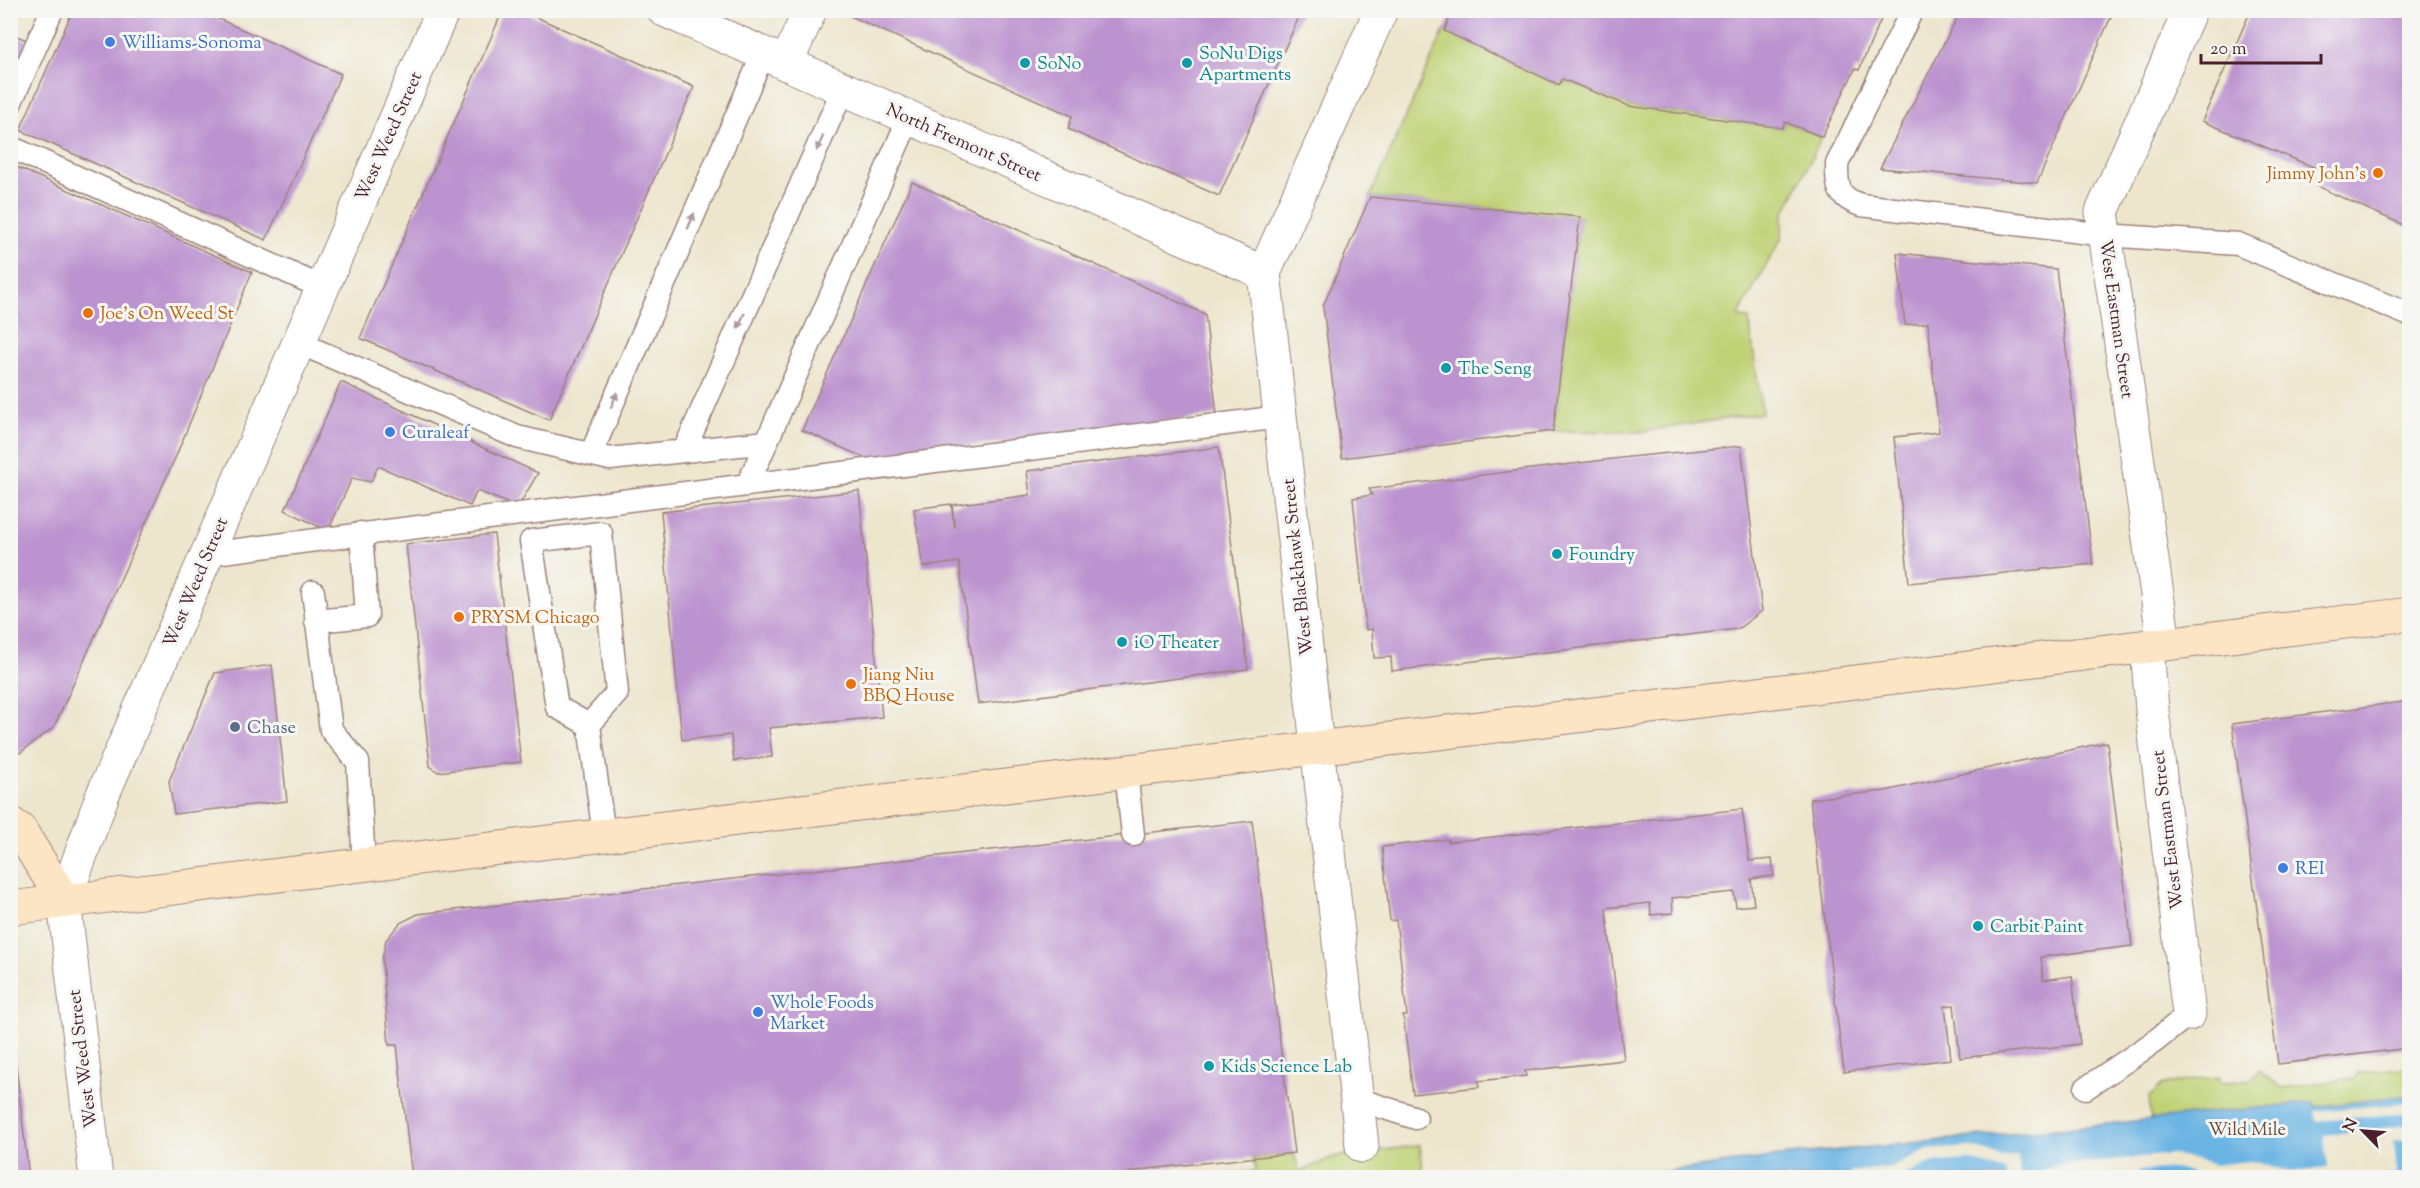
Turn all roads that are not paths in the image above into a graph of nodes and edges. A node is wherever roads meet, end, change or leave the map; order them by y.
1 (52, 10) edge
2 (443, 10) edge
3 (664, 10) edge
4 (810, 10) edge
5 (1381, 10) edge
6 (1912, 10) edge
7 (2190, 10) edge
8 (775, 59) junction
9 (843, 89) junction
10 (10, 104) edge
11 (909, 118) junction
12 (10, 147) edge
13 (2105, 235) junction
14 (1264, 273) junction
15 (323, 288) junction
16 (2409, 315) edge
17 (299, 343) junction
18 (1280, 417) junction
19 (767, 442) junction
20 (684, 451) junction
21 (591, 454) junction
22 (748, 484) junction
23 (361, 533) junction
24 (207, 554) junction
25 (313, 592) dead end
26 (2409, 614) edge
27 (316, 621) junction
28 (2155, 645) junction
29 (589, 725) junction
30 (1317, 747) junction
31 (1126, 771) junction
32 (10, 824) edge
33 (604, 835) junction
34 (1133, 835) dead end
35 (364, 864) junction
36 (64, 901) junction
37 (10, 908) edge
38 (2189, 1014) joint
39 (2086, 1088) dead end
40 (1357, 1099) junction
41 (1416, 1118) dead end
42 (1362, 1146) dead end
43 (96, 1178) edge

1 - 10 lane
2 - 15 street, West Weed Street
3 - 8 street, North Fremont Street
4 - 8 street
5 - 14 street
6 - 13 lane
7 - 13 street, West Eastman Street
8 - 9 street, North Fremont Street
21 -> 8 lane
9 - 11 street, North Fremont Street
9 -> 20 lane
11 - 14 street, North Fremont Street
11 - 19 lane
12 - 15 lane
13 - 16 lane
13 - 28 street, West Eastman Street
14 - 18 street, West Blackhawk Street
15 - 17 street, West Weed Street
17 - 21 lane
17 - 24 street, West Weed Street
18 - 22 lane
18 - 30 street, West Blackhawk Street
19 - 20 lane
19 - 22 lane
20 - 21 lane
22 - 23 lane
23 - 24 lane
23 - 27 lane
24 - 36 street, West Weed Street
25 - 27 lane
26 - 28 street
27 - 35 lane
28 - 30 street
28 - 38 street, West Eastman Street
29 - 29 lane
29 - 33 lane
30 - 31 street
30 - 40 street, West Blackhawk Street
31 - 33 street
31 - 34 lane
32 - 36 street
33 - 35 street
35 - 36 street
36 - 37 street
36 - 43 street, West Weed Street
38 - 39 lane
40 - 41 lane
40 - 42 street, West Blackhawk Street

